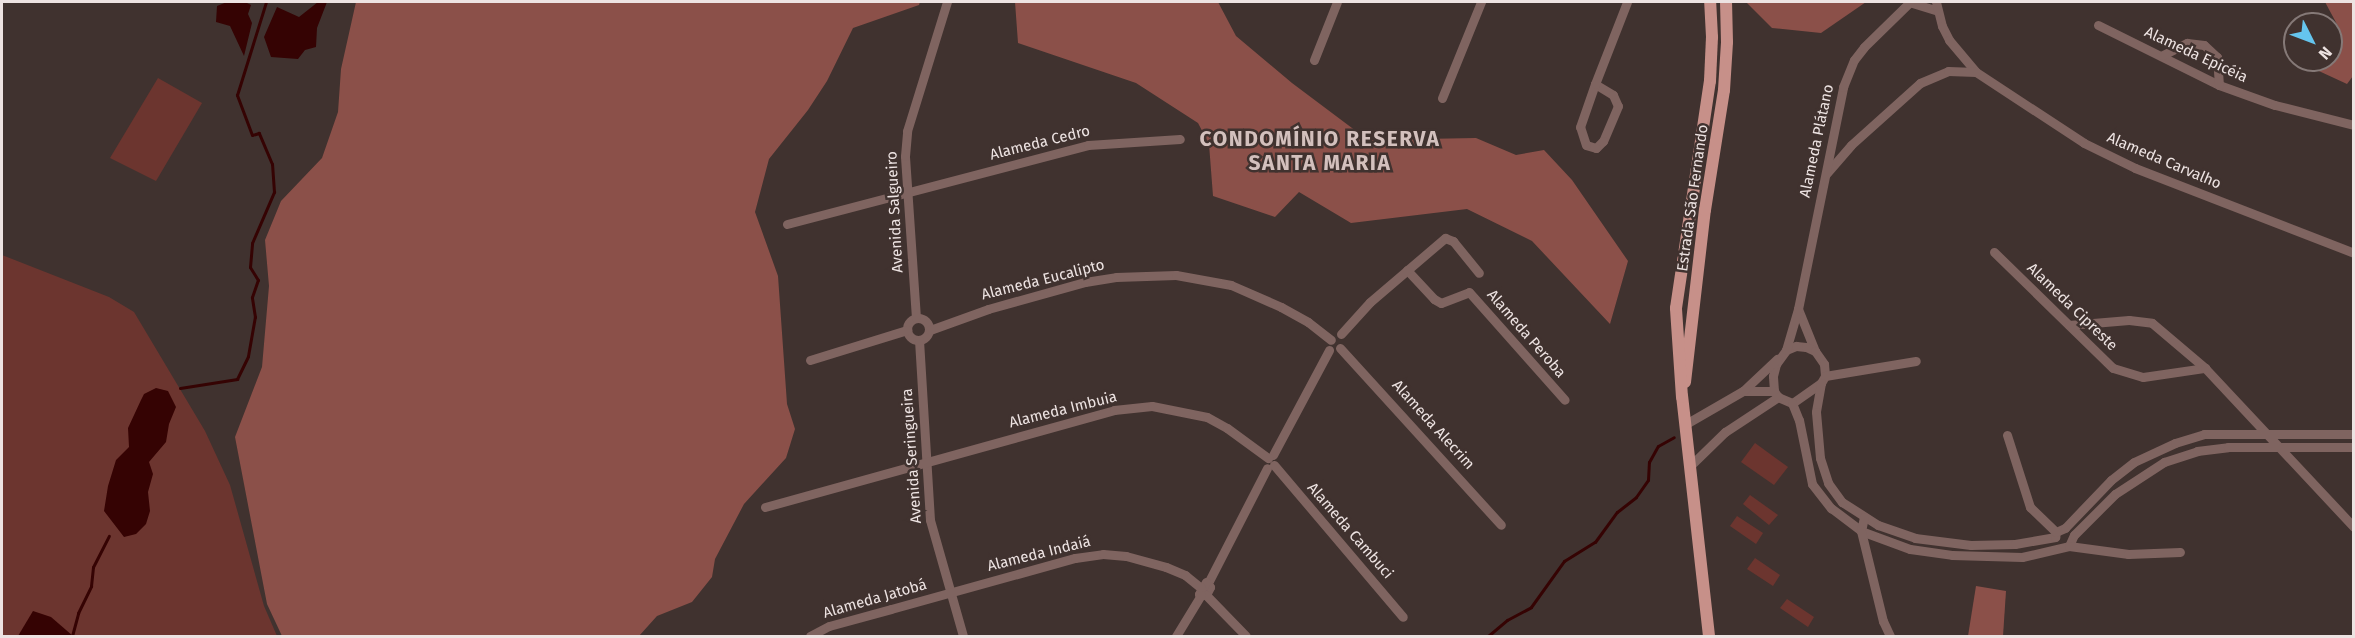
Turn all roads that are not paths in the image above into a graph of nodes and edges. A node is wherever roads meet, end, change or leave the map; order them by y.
1 (947, 2) edge
2 (1337, 2) edge
3 (1481, 2) edge
4 (1627, 2) edge
5 (1710, 2) edge
6 (1726, 2) edge
7 (1910, 2) edge
8 (1936, 6) edge
9 (2098, 25) dead end
10 (1959, 53) junction
11 (2163, 55) junction
12 (1314, 60) dead end
13 (1948, 71) junction
14 (1976, 72) junction
15 (1595, 84) junction
16 (2219, 85) junction
17 (1442, 98) dead end
18 (2354, 124) edge
19 (1833, 137) junction
20 (1180, 139) dead end
21 (1851, 145) junction
22 (1825, 175) junction
23 (910, 192) junction
24 (787, 224) dead end
25 (1994, 252) dead end
26 (2354, 253) edge
27 (1407, 270) junction
28 (1479, 273) dead end
29 (1798, 309) junction
30 (916, 318) junction
31 (2069, 325) junction
32 (907, 330) junction
33 (930, 330) junction
34 (1341, 334) junction
35 (919, 340) junction
36 (1331, 340) junction
37 (1340, 348) junction
38 (1329, 351) junction
39 (1815, 351) junction
40 (1783, 352) junction
41 (810, 360) dead end
42 (1916, 361) dead end
43 (2205, 368) junction
44 (1823, 379) junction
45 (1743, 391) junction
46 (1776, 394) junction
47 (1682, 398) junction
48 (1564, 400) dead end
49 (1792, 403) junction
50 (1684, 425) junction
51 (2354, 434) edge
52 (2007, 435) dead end
53 (2311, 435) junction
54 (2267, 436) junction
55 (2354, 447) edge
56 (2312, 448) junction
57 (2279, 449) junction
58 (1271, 462) junction
59 (926, 464) junction
60 (1690, 466) junction
61 (765, 507) dead end
62 (1864, 517) junction
63 (1501, 525) dead end
64 (2354, 526) edge
65 (1861, 531) junction
66 (2059, 532) junction
67 (2074, 535) junction
68 (2065, 547) junction
69 (2180, 552) dead end
70 (1204, 590) junction
71 (950, 594) junction
72 (1403, 616) dead end
73 (810, 636) edge
74 (963, 636) edge
75 (1176, 636) edge
76 (1246, 636) edge
77 (1709, 636) edge
78 (1890, 636) edge

1 - 23 street, Avenida Salgueiro
2 - 12 street
3 - 17 street
4 - 15 street
5 - 47 main road, Estrada São Fernando
6 - 47 main road, Estrada São Fernando
7 - 8 street
7 - 19 street, Alameda Plátano
8 - 10 street, Alameda Carvalho
9 - 11 street, Alameda Epicéia
10 - 13 street
10 - 14 street, Alameda Carvalho
11 - 16 street, Alameda Epicéia
11 - 16 street
13 - 14 street
13 - 21 street
14 - 26 street, Alameda Carvalho
15 - 15 street
16 - 18 street, Alameda Epicéia
19 - 21 street
19 - 22 street, Alameda Plátano
20 - 23 street, Alameda Cedro
21 - 22 street
22 - 29 street, Alameda Plátano
23 - 24 street, Alameda Cedro
23 - 30 street, Avenida Salgueiro
25 - 31 street, Alameda Cipreste
27 - 28 street
27 - 34 street
27 - 48 street, Alameda Peroba
29 - 39 street
29 - 40 street, Alameda Plátano
30 - 32 street
30 - 33 street
31 - 43 street
31 - 43 street, Alameda Cipreste
32 - 35 street
32 - 41 street
33 - 35 street
33 - 36 street, Alameda Eucalipto
34 - 36 street
34 - 37 street
35 - 59 street, Avenida Seringueira
36 - 38 street
37 - 38 street
37 - 63 street, Alameda Alecrim
38 - 58 street
39 - 40 street
39 - 44 street
40 - 45 street
40 - 46 street
42 - 44 street
43 - 54 street
44 - 49 street
44 - 62 street
45 - 46 street
45 - 50 street
46 - 49 street
46 - 60 street
47 - 50 main road, Estrada São Fernando
49 - 65 street
50 - 60 main road, Estrada São Fernando
51 - 53 street
52 - 66 street
53 - 54 street
53 - 56 street
54 - 57 street
54 - 66 street
55 - 56 street
56 - 57 street
57 - 64 street
57 - 67 street
58 - 59 street, Alameda Imbuia
58 - 70 street
58 - 72 street, Alameda Cambuci
59 - 61 street, Alameda Imbuia
59 - 71 street, Avenida Seringueira
60 - 77 main road, Estrada São Fernando
62 - 65 street
62 - 66 street
65 - 68 street
65 - 78 street
66 - 67 street
66 - 68 street
67 - 68 street
68 - 69 street
70 - 71 street, Alameda Indaiá
70 - 75 street
70 - 76 street, Alameda Indaiá
71 - 73 street, Alameda Jatobá
71 - 74 street, Avenida Seringueira

